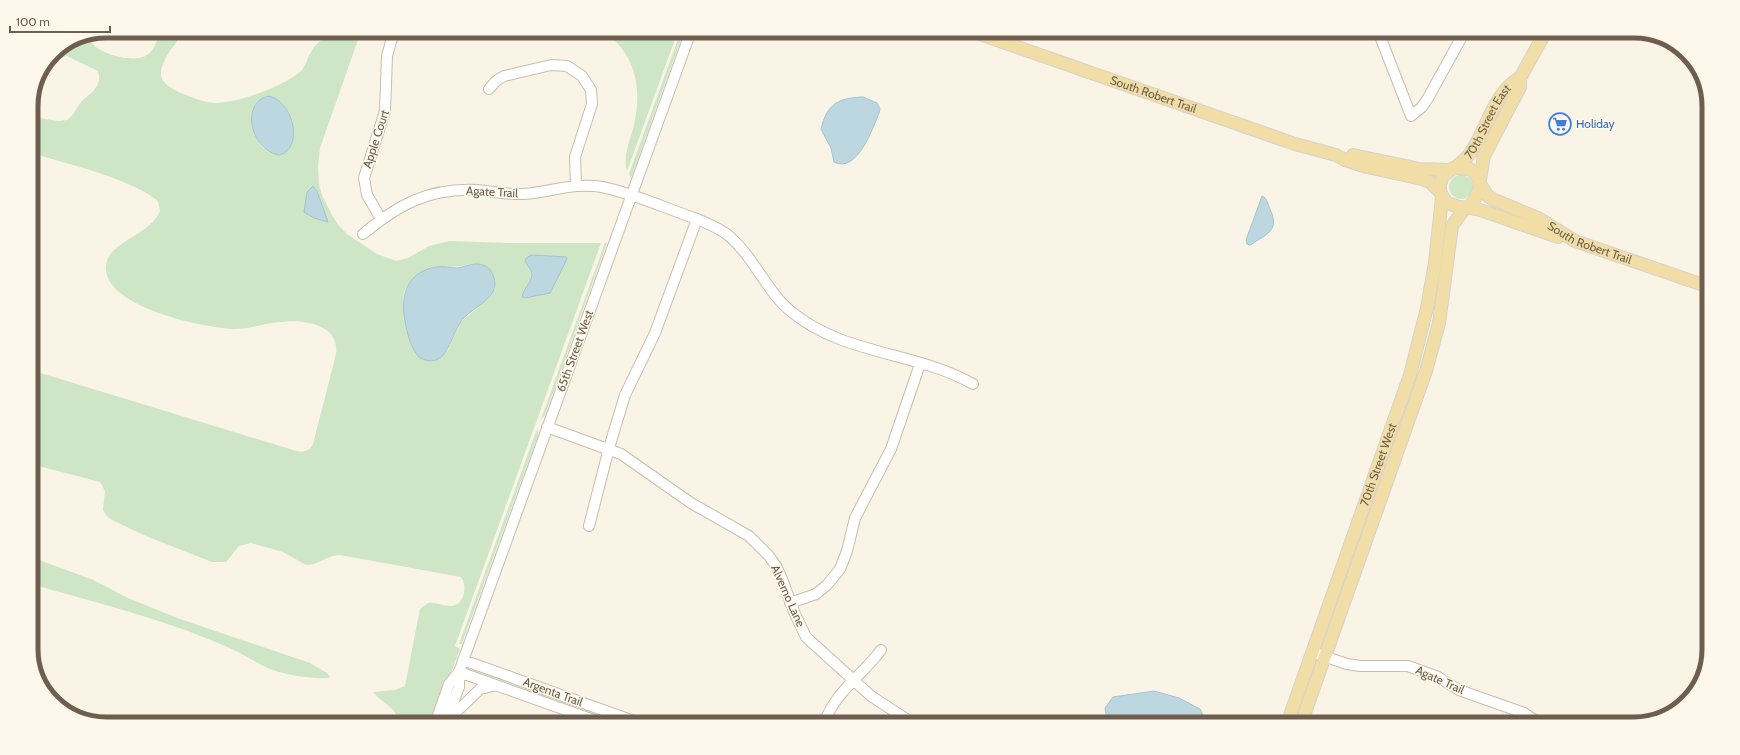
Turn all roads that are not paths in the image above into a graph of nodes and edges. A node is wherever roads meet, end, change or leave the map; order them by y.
1 (392, 38) edge
2 (688, 38) edge
3 (991, 38) edge
4 (1381, 38) edge
5 (1461, 38) edge
6 (1542, 38) edge
7 (1520, 78) junction
8 (489, 89) dead end
9 (1336, 155) junction
10 (1453, 168) junction
11 (1480, 181) junction
12 (576, 186) junction
13 (1441, 195) junction
14 (631, 196) junction
15 (1467, 208) junction
16 (381, 219) junction
17 (697, 219) junction
18 (363, 234) dead end
19 (1575, 241) junction
20 (1702, 284) edge
21 (920, 364) junction
22 (973, 384) dead end
23 (548, 427) junction
24 (609, 448) junction
25 (589, 526) dead end
26 (790, 603) junction
27 (880, 650) dead end
28 (1312, 652) junction
29 (1325, 657) junction
30 (463, 660) junction
31 (459, 672) junction
32 (853, 679) junction
33 (499, 687) junction
34 (437, 717) edge
35 (448, 717) edge
36 (452, 717) edge
37 (585, 717) edge
38 (622, 717) edge
39 (827, 717) edge
40 (903, 717) edge
41 (1289, 717) edge
42 (1304, 717) edge
43 (1530, 717) edge

1 - 16 street, Apple Court
2 - 14 street, 65th Street West
3 - 9 main road, South Robert Trail
4 - 5 street
6 - 7 main road, 70th Street East
7 - 10 main road, 70th Street East
7 - 11 main road, 70th Street East
8 - 12 street
9 - 10 main road, South Robert Trail
9 - 13 main road, South Robert Trail
10 - 11 main road
10 - 13 main road
11 - 15 main road
11 - 19 main road, South Robert Trail
12 - 14 street, Agate Trail
12 - 16 street, Agate Trail
13 - 15 main road
13 - 28 main road, 70th Street West
14 - 17 street, Agate Trail
14 - 23 street, 65th Street West
15 - 19 main road
15 - 29 main road, 70th Street West
16 - 18 street, Agate Trail
17 - 21 street, Agate Trail
17 - 24 street
19 - 20 main road, South Robert Trail
21 - 22 street, Agate Trail
21 - 26 street
23 - 24 street, Alverno Lane
23 - 30 street, 65th Street West
24 - 25 street
24 - 26 street, Alverno Lane
26 - 32 street, Alverno Lane
27 - 32 street
28 - 29 street, Agate Trail
28 - 41 main road, 70th Street West
29 - 42 main road, 70th Street West
29 - 43 street, Agate Trail
30 - 31 street, 65th Street West
30 - 38 street, Argenta Trail
31 - 33 street, Argenta Trail
31 - 34 street, 65th Street West
31 - 35 street, 65th Street West
32 - 39 street
32 - 40 street, Alverno Lane
33 - 36 street
33 - 37 street, Argenta Trail

